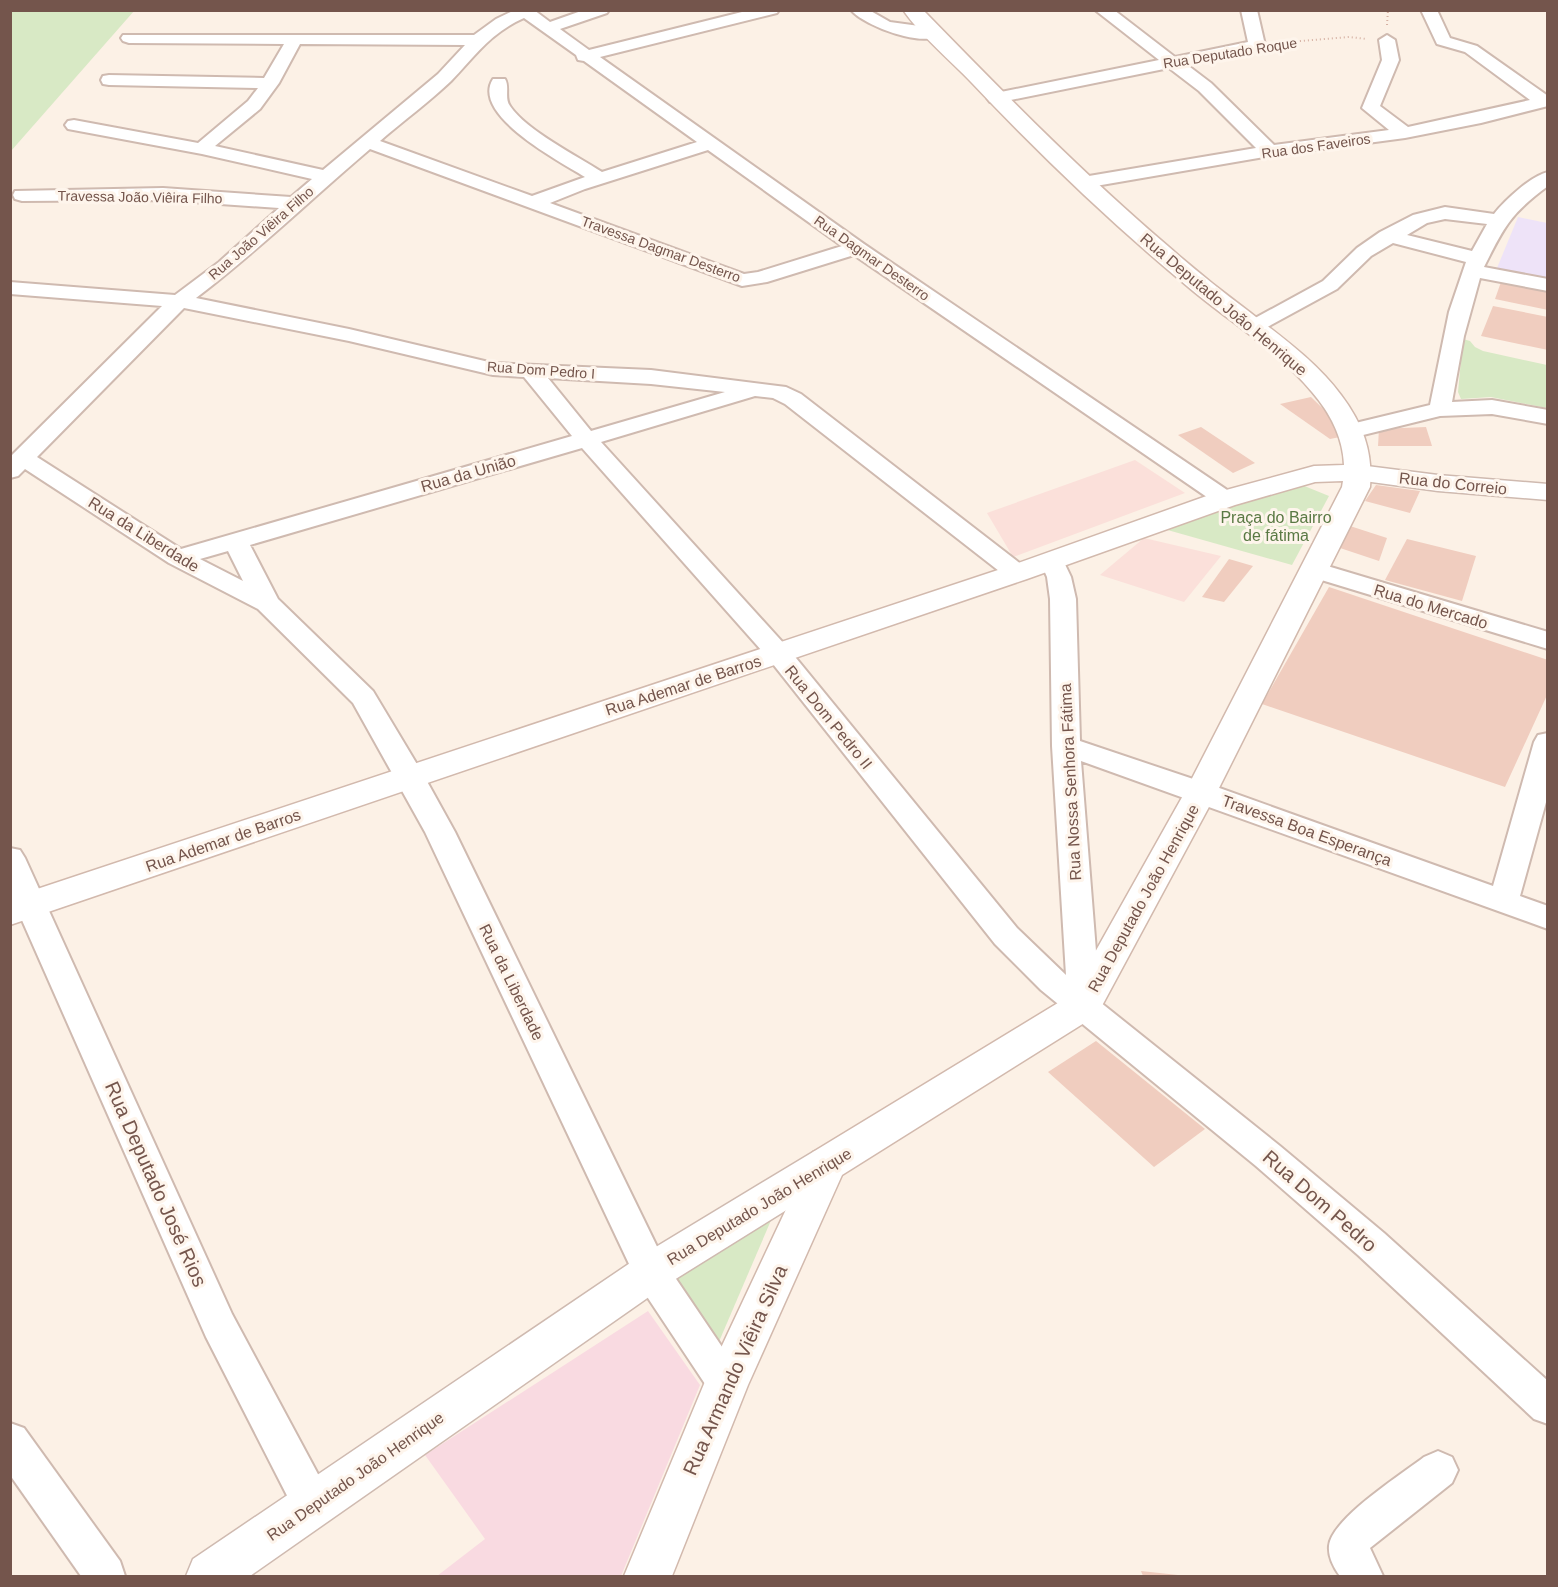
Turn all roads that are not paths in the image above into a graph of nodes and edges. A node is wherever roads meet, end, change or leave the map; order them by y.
1 (601, 10) edge
2 (771, 10) edge
3 (859, 10) edge
4 (912, 10) edge
5 (1103, 10) edge
6 (1249, 10) edge
7 (1429, 10) edge
8 (524, 11) edge
9 (546, 28) junction
10 (934, 33) junction
11 (129, 38) dead end
12 (294, 40) junction
13 (478, 40) junction
14 (1387, 40) road end
15 (584, 56) junction
16 (1172, 62) junction
17 (109, 80) dead end
18 (270, 83) junction
19 (499, 83) dead end
20 (996, 98) junction
21 (1545, 102) edge
22 (74, 125) dead end
23 (1406, 134) junction
24 (369, 143) junction
25 (710, 144) junction
26 (202, 149) junction
27 (1270, 151) junction
28 (328, 177) junction
29 (1548, 177) edge
30 (599, 178) junction
31 (1084, 182) junction
32 (22, 195) dead end
33 (535, 202) junction
34 (295, 203) junction
35 (1544, 205) dead end
36 (1506, 212) junction
37 (1387, 236) junction
38 (857, 248) junction
39 (1477, 265) junction
40 (1548, 285) edge
41 (10, 288) edge
42 (179, 301) junction
43 (1253, 327) junction
44 (530, 371) junction
45 (759, 389) junction
46 (1440, 409) junction
47 (1548, 417) edge
48 (1352, 431) junction
49 (586, 439) junction
50 (18, 465) edge
51 (1359, 473) junction
52 (1548, 492) edge
53 (1225, 499) junction
54 (235, 540) junction
55 (178, 558) junction
56 (1052, 561) junction
57 (1314, 570) junction
58 (1017, 573) junction
59 (267, 603) junction
60 (1548, 642) edge
61 (778, 653) junction
62 (1548, 742) edge
63 (1066, 746) junction
64 (410, 776) junction
65 (1202, 792) junction
66 (10, 858) edge
67 (1504, 900) junction
68 (21, 908) edge
69 (1548, 918) edge
70 (1084, 1005) junction
71 (827, 1164) junction
72 (651, 1272) junction
73 (726, 1384) junction
74 (1548, 1406) edge
75 (10, 1441) edge
76 (1438, 1470) dead end
77 (313, 1505) junction
78 (105, 1576) edge
79 (210, 1576) edge
80 (648, 1576) edge
81 (1364, 1576) edge

1 - 9 street
2 - 15 street
3 - 10 street
4 - 10 main road, Rua Deputado João Henrique
5 - 16 street
6 - 16 street, Rua Deputado Roque
7 - 21 street
8 - 9 street, Rua Dagmar Desterro
8 - 13 street, Rua João Viêira Filho
9 - 15 street, Rua Dagmar Desterro
10 - 20 main road, Rua Deputado João Henrique
11 - 12 street
12 - 13 street
12 - 18 street
13 - 24 street, Rua João Viêira Filho
14 - 23 street
15 - 25 street, Rua Dagmar Desterro
16 - 20 street, Rua Deputado Roque
16 - 27 street
17 - 18 street
18 - 26 street
19 - 30 street
20 - 31 main road, Rua Deputado João Henrique
21 - 23 street, Rua dos Faveiros
22 - 26 street
23 - 27 street, Rua dos Faveiros
24 - 28 street, Rua João Viêira Filho
24 - 33 street, Travessa Dagmar Desterro
25 - 30 street
25 - 38 street, Rua Dagmar Desterro
26 - 28 street
27 - 31 street, Rua dos Faveiros
28 - 34 street, Rua João Viêira Filho
29 - 36 street
30 - 33 street
31 - 43 main road, Rua Deputado João Henrique
32 - 34 street, Travessa João Viêira Filho
33 - 38 street, Travessa Dagmar Desterro
34 - 42 street, Rua João Viêira Filho
35 - 36 street
36 - 37 street
36 - 39 street
37 - 39 street
37 - 43 street
38 - 53 street, Rua Dagmar Desterro
39 - 40 street
39 - 46 street
41 - 42 street, Rua Dom Pedro I
42 - 44 street, Rua Dom Pedro I
42 - 50 street, Rua João Viêira Filho
43 - 48 main road, Rua Deputado João Henrique
44 - 45 street, Rua Dom Pedro I
44 - 49 street, Rua Dom Pedro II
45 - 49 street, Rua da União
45 - 58 street, Rua Dom Pedro I
46 - 47 street
46 - 48 street
48 - 51 main road, Rua Deputado João Henrique
49 - 54 street, Rua da União
49 - 61 street, Rua Dom Pedro II
50 - 55 street, Rua da Liberdade
51 - 52 main road, Rua do Correio
51 - 53 main road, Rua Ademar de Barros
51 - 57 main road, Rua Deputado João Henrique
53 - 56 main road, Rua Ademar de Barros
54 - 55 street, Rua da União
54 - 59 street, Rua da Liberdade
55 - 59 street, Rua da Liberdade
56 - 58 main road, Rua Ademar de Barros
56 - 63 street, Rua Nossa Senhora Fátima
57 - 60 street, Rua do Mercado
57 - 65 main road, Rua Deputado João Henrique
58 - 61 main road, Rua Ademar de Barros
59 - 64 street, Rua da Liberdade
61 - 64 main road, Rua Ademar de Barros
61 - 70 street, Rua Dom Pedro II
62 - 67 street
63 - 65 street, Travessa Boa Esperança
63 - 70 street, Rua Nossa Senhora Fátima
64 - 68 main road, Rua Ademar de Barros
64 - 72 street, Rua da Liberdade
65 - 67 street, Travessa Boa Esperança
65 - 70 main road, Rua Deputado João Henrique
66 - 68 street, Rua Deputado José Rios
67 - 69 street, Travessa Boa Esperança
68 - 77 street, Rua Deputado José Rios
70 - 71 main road, Rua Deputado João Henrique
70 - 74 street, Rua Dom Pedro
71 - 72 main road, Rua Deputado João Henrique
71 - 73 main road, Rua Armando Viêira Silva
72 - 73 street, Rua da Liberdade
72 - 77 main road, Rua Deputado João Henrique
73 - 80 main road, Rua Armando Viêira Silva
75 - 78 street
76 - 81 street
77 - 79 main road, Rua Deputado João Henrique

